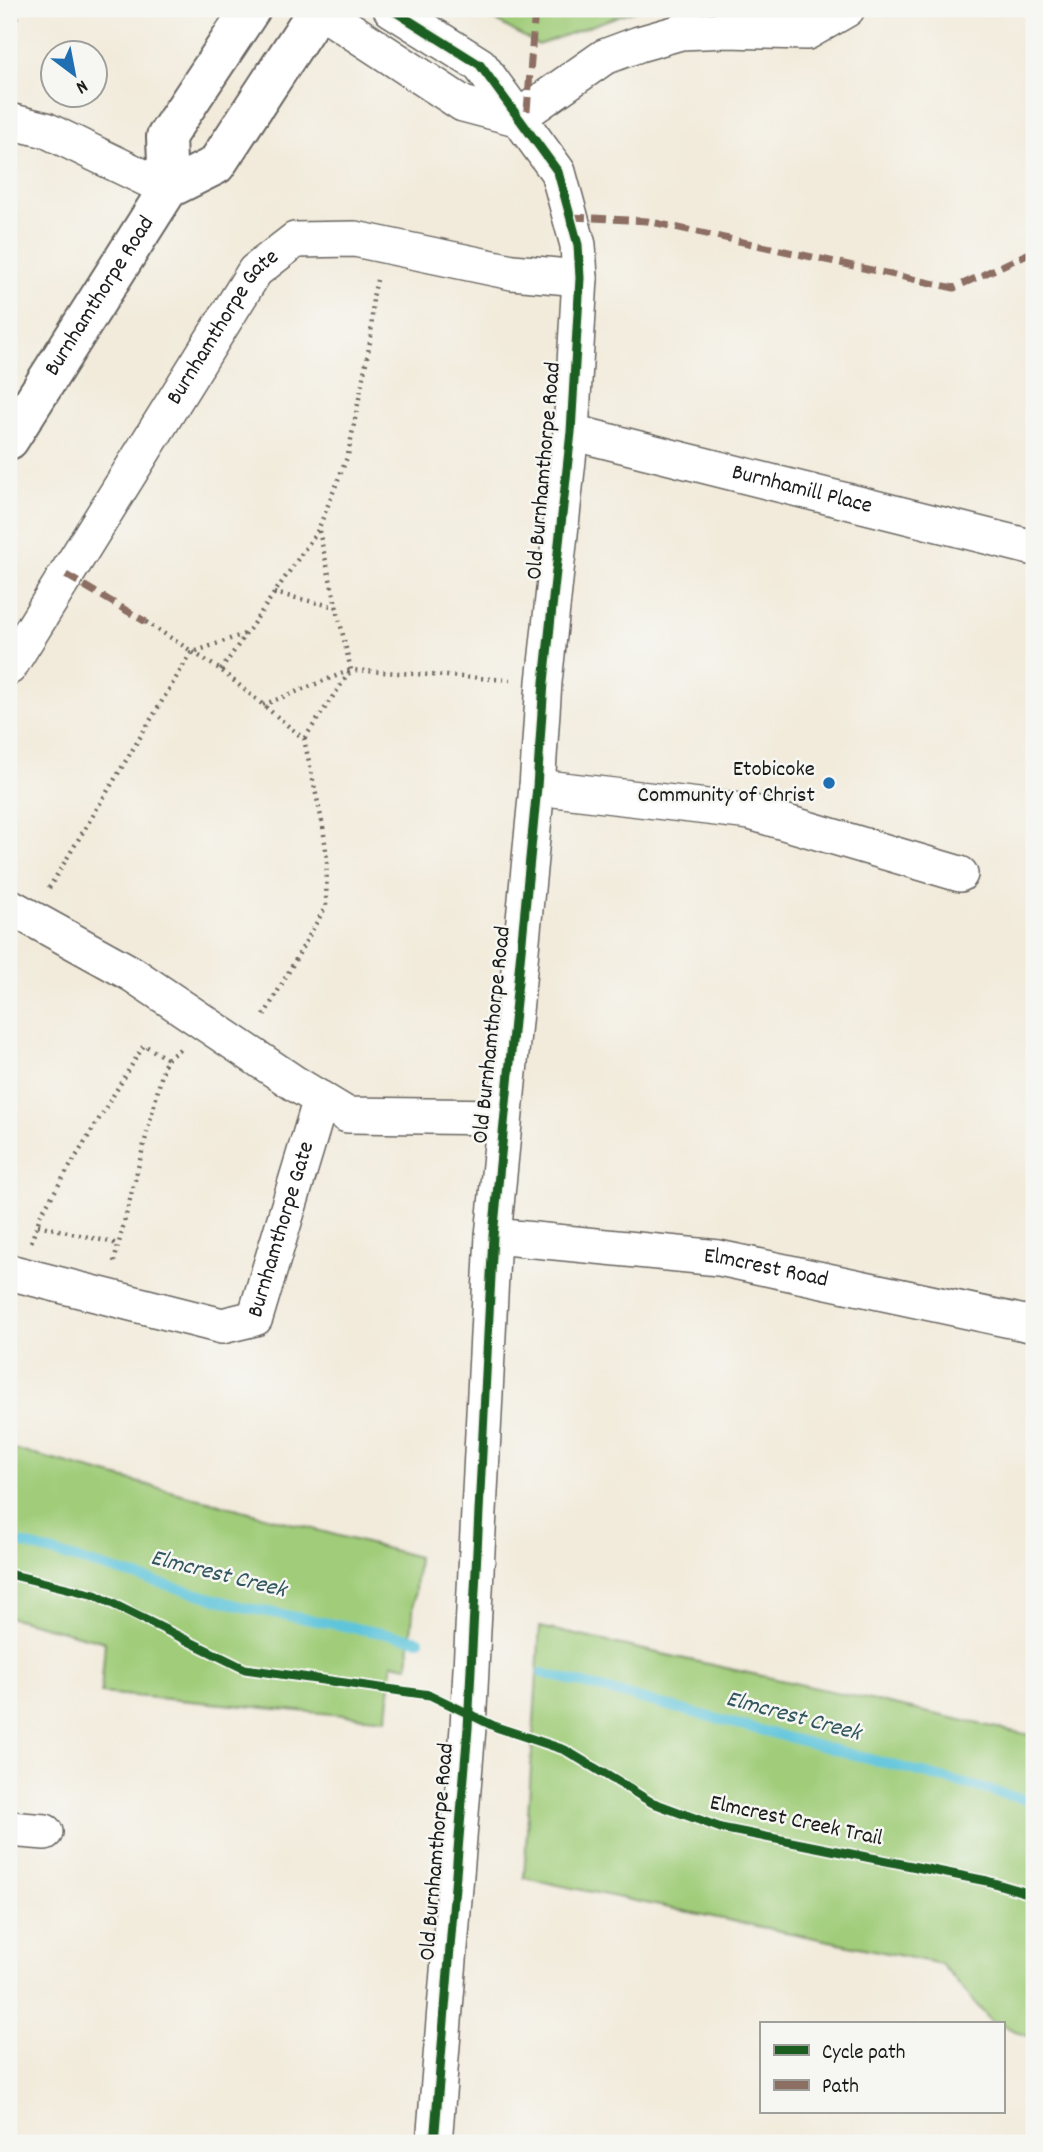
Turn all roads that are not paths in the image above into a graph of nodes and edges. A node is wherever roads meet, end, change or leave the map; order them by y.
1 (251, 9) edge
2 (318, 9) edge
3 (391, 9) edge
4 (847, 9) edge
5 (520, 119) junction
6 (9, 121) edge
7 (168, 189) junction
8 (580, 278) junction
9 (571, 432) junction
10 (9, 439) edge
11 (1034, 548) edge
12 (9, 667) edge
13 (537, 787) junction
14 (960, 874) dead end
15 (20, 913) edge
16 (321, 1099) junction
17 (504, 1117) junction
18 (493, 1236) junction
19 (19, 1260) edge
20 (1034, 1325) edge
21 (9, 1829) edge
22 (45, 1832) dead end
23 (433, 2143) edge

1 - 7 main road
2 - 5 street
2 - 7 main road
3 - 5 street, Old Burnhamthorpe Road
4 - 5 street
5 - 8 street, Old Burnhamthorpe Road
6 - 7 street
7 - 10 main road, Burnhamthorpe Road
8 - 9 street, Old Burnhamthorpe Road
8 - 12 street, Burnhamthorpe Gate
9 - 11 street, Burnhamill Place
9 - 13 street, Old Burnhamthorpe Road
13 - 14 street
13 - 17 street, Old Burnhamthorpe Road
15 - 16 street
16 - 17 street
16 - 19 street, Burnhamthorpe Gate
17 - 18 street, Old Burnhamthorpe Road
18 - 20 street, Elmcrest Road
18 - 23 street, Old Burnhamthorpe Road
21 - 22 street

